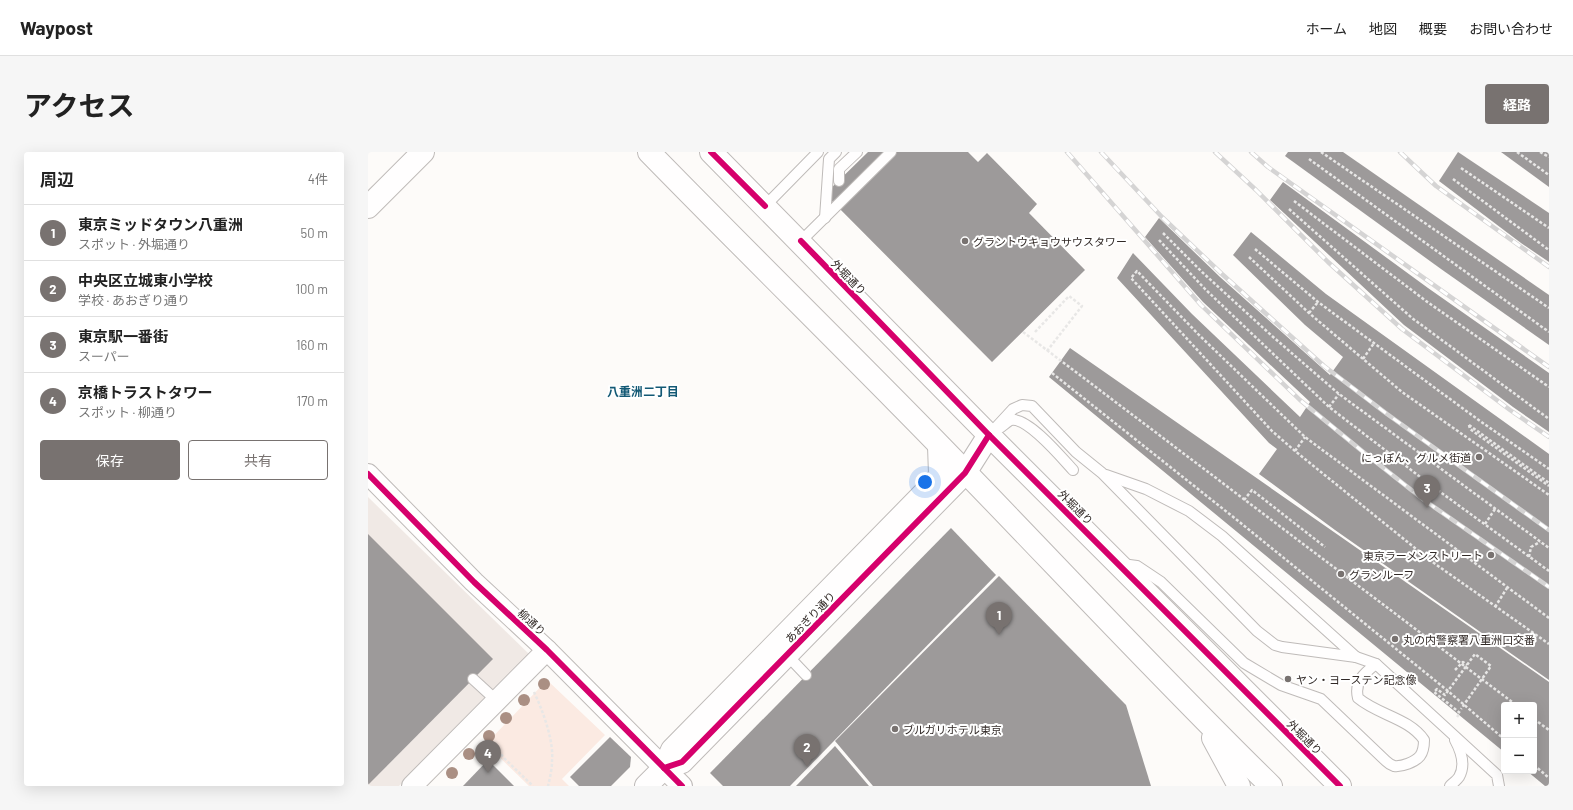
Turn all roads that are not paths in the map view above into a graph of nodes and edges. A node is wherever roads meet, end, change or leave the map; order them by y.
1 (423, 152) edge
2 (649, 152) edge
3 (711, 152) edge
4 (818, 152) edge
5 (836, 152) edge
6 (857, 152) edge
7 (890, 152) edge
8 (839, 181) dead end
9 (764, 206) junction
10 (368, 207) edge
11 (825, 218) junction
12 (800, 241) junction
13 (989, 435) junction
14 (939, 446) junction
15 (1073, 470) dead end
16 (965, 473) junction
17 (1102, 473) junction
18 (368, 474) edge
19 (1118, 563) junction
20 (547, 650) junction
21 (787, 655) junction
22 (1356, 657) junction
23 (1376, 664) junction
24 (806, 675) dead end
25 (473, 678) dead end
26 (497, 700) junction
27 (1202, 718) junction
28 (1449, 730) junction
29 (664, 768) junction
30 (412, 786) edge
31 (646, 786) edge
32 (682, 786) edge
33 (1239, 786) edge
34 (1271, 786) edge
35 (1340, 786) edge
36 (1450, 786) edge
37 (1499, 786) edge

1 - 10 main road
2 - 14 main road
3 - 9 main road, 外堀通り
4 - 9 lane
5 - 11 lane
6 - 8 lane
7 - 11 lane
9 - 12 main road, 外堀通り
11 - 12 lane
12 - 13 main road, 外堀通り
13 - 15 lane
13 - 16 main road, あおぎり通り
13 - 17 lane
13 - 19 main road, 外堀通り
14 - 16 main road
14 - 29 main road, あおぎり通り
16 - 21 main road, あおぎり通り
16 - 27 main road
17 - 22 lane
17 - 22 lane
18 - 20 street, 柳通り
19 - 23 lane
19 - 35 main road, 外堀通り
20 - 26 street
20 - 29 street, 柳通り
21 - 24 lane
21 - 29 main road, あおぎり通り
22 - 23 lane
23 - 28 lane
25 - 26 lane
26 - 30 street
27 - 33 main road
27 - 34 main road
28 - 36 lane
28 - 37 lane
29 - 31 main road
29 - 32 street, 柳通り

